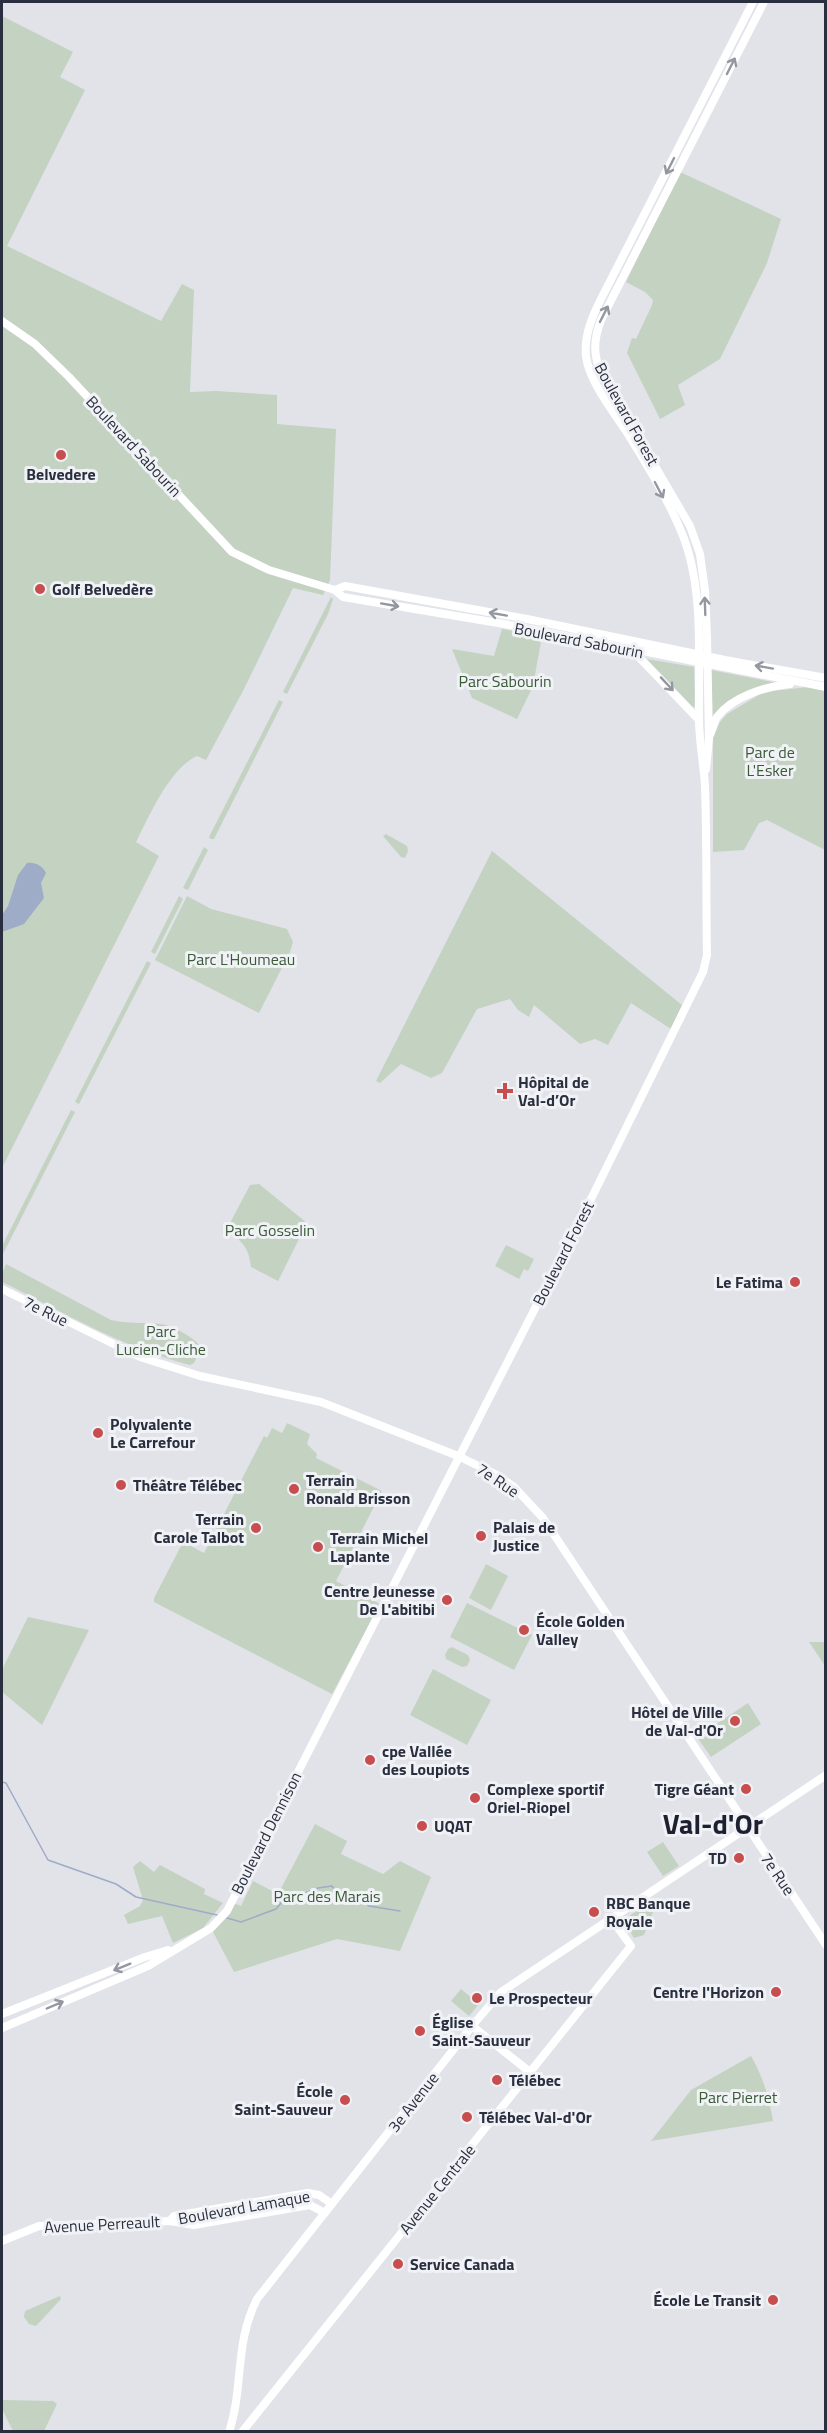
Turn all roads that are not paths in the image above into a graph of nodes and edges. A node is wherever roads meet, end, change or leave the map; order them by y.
1 (753, 2) edge
2 (764, 2) edge
3 (2, 321) edge
4 (335, 590) junction
5 (633, 651) junction
6 (704, 660) junction
7 (825, 678) edge
8 (796, 683) junction
9 (825, 687) edge
10 (699, 720) junction
11 (709, 738) junction
12 (705, 784) junction
13 (2, 1289) edge
14 (458, 1456) junction
15 (334, 1700) joint
16 (825, 1775) edge
17 (747, 1828) junction
18 (610, 1917) junction
19 (825, 1945) edge
20 (177, 1948) junction
21 (2, 2014) edge
22 (472, 2026) junction
23 (2, 2028) edge
24 (530, 2072) junction
25 (332, 2204) junction
26 (325, 2213) junction
27 (170, 2221) junction
28 (2, 2241) edge
29 (229, 2432) edge
30 (242, 2432) edge

1 -> 6 street, Boulevard Forest
6 -> 2 street, Boulevard Forest
3 - 4 street, Boulevard Sabourin
4 -> 5 street, Boulevard Sabourin
6 -> 4 street, Boulevard Sabourin
5 - 6 street, Boulevard Sabourin
5 -> 10 street
7 -> 6 street, Boulevard Sabourin
6 - 8 street, Boulevard Sabourin
6 - 10 street, Boulevard Forest
6 - 11 street, Boulevard Forest
8 - 9 street, Boulevard Sabourin
8 - 11 street
10 - 12 street, Boulevard Forest
11 - 12 street, Boulevard Forest
12 - 14 street, Boulevard Forest
13 - 14 street, 7e Rue
14 - 15 street, Boulevard Forest
14 - 17 street, 7e Rue
15 - 20 street, Boulevard Dennison
16 - 17 street, 3e Avenue
17 - 18 street, 3e Avenue
17 - 19 street, 7e Rue
18 - 22 street, 3e Avenue
18 - 24 street, Avenue Centrale
20 -> 21 street, Boulevard Dennison
23 -> 20 street, Boulevard Dennison
22 - 24 street
22 - 25 street, 3e Avenue
24 - 30 street, Avenue Centrale
25 - 26 street, 3e Avenue
25 - 27 street, Boulevard Lamaque
26 - 27 street, Boulevard Lamaque
26 - 29 street, 3e Avenue
27 - 28 street, Avenue Perreault

